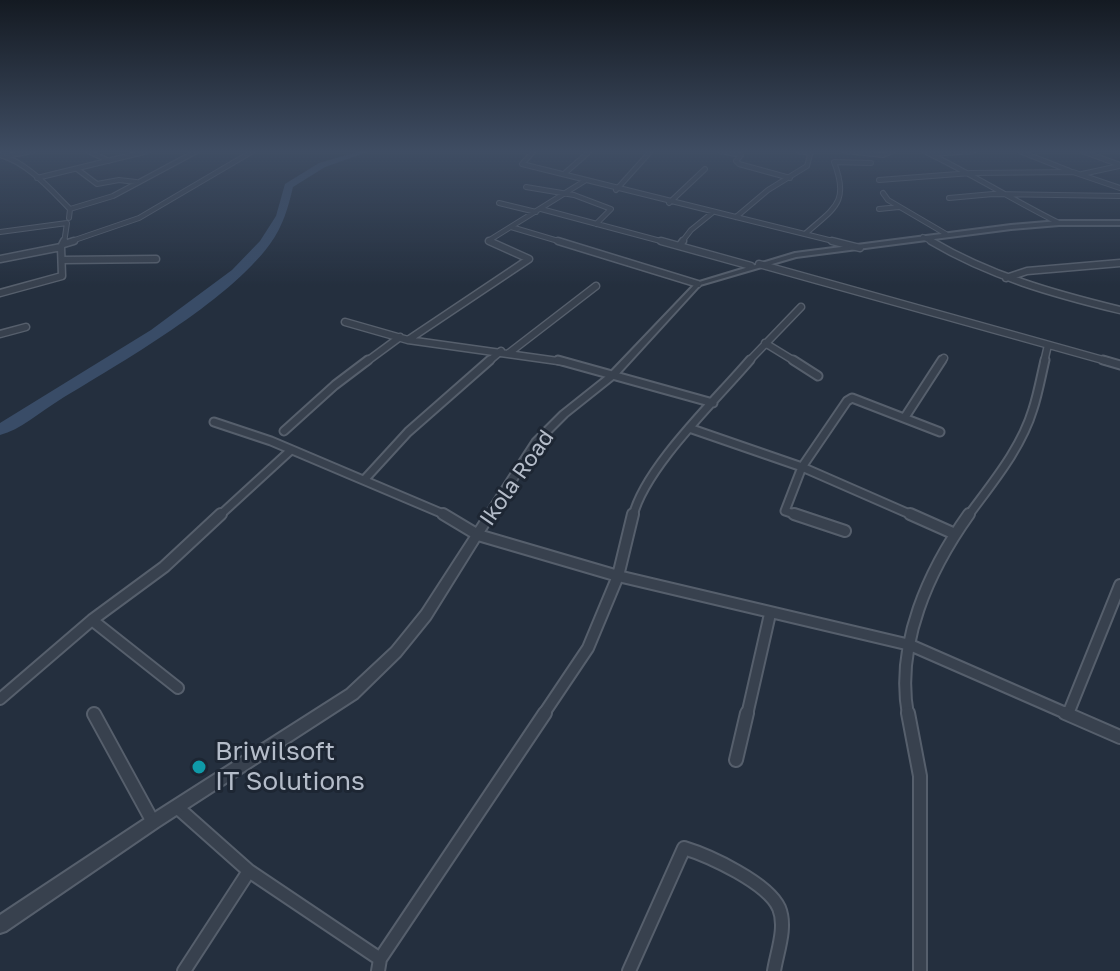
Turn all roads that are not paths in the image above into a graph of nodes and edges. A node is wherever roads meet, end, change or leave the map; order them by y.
1 (56, 196) edge
2 (112, 196) edge
3 (178, 196) edge
4 (561, 196) edge
5 (572, 196) edge
6 (642, 196) edge
7 (676, 196) edge
8 (761, 196) edge
9 (840, 196) edge
10 (887, 196) edge
11 (980, 196) edge
12 (1007, 196) edge
13 (949, 198) dead end
14 (499, 203) dead end
15 (669, 203) junction
16 (900, 207) junction
17 (70, 209) junction
18 (879, 209) dead end
19 (538, 210) junction
20 (712, 213) junction
21 (736, 217) junction
22 (69, 218) dead end
23 (1059, 223) junction
24 (1120, 223) edge
25 (596, 224) junction
26 (511, 227) junction
27 (0, 232) edge
28 (805, 234) junction
29 (946, 234) junction
30 (923, 237) junction
31 (62, 245) junction
32 (680, 245) junction
33 (860, 248) junction
34 (0, 259) edge
35 (156, 259) dead end
36 (63, 260) junction
37 (1120, 263) edge
38 (755, 265) junction
39 (1005, 278) junction
40 (698, 284) junction
41 (596, 286) dead end
42 (0, 293) edge
43 (801, 307) dead end
44 (1120, 310) edge
45 (345, 322) dead end
46 (26, 327) dead end
47 (0, 334) edge
48 (404, 338) junction
49 (765, 343) junction
50 (1048, 345) junction
51 (505, 352) junction
52 (944, 358) dead end
53 (1120, 365) edge
54 (613, 375) junction
55 (818, 376) dead end
56 (713, 403) junction
57 (905, 417) junction
58 (214, 422) dead end
59 (689, 428) junction
60 (284, 431) dead end
61 (940, 432) dead end
62 (291, 450) junction
63 (802, 467) junction
64 (364, 480) junction
65 (845, 531) dead end
66 (955, 534) junction
67 (478, 535) junction
68 (618, 576) junction
69 (1120, 585) edge
70 (770, 614) junction
71 (92, 620) junction
72 (910, 645) junction
73 (178, 688) dead end
74 (0, 699) edge
75 (94, 714) dead end
76 (1068, 714) junction
77 (1120, 737) edge
78 (736, 760) dead end
79 (178, 808) junction
80 (153, 822) junction
81 (249, 871) junction
82 (0, 925) edge
83 (379, 965) edge
84 (184, 971) edge
85 (629, 971) edge
86 (774, 971) edge
87 (920, 971) edge

1 - 17 street
2 - 17 street
3 - 31 street
4 - 19 street
5 - 25 street
6 - 15 street
7 - 15 street
8 - 21 street
9 - 28 street
10 - 16 street
11 - 13 street
12 - 23 street
14 - 19 street
15 - 20 street
16 - 18 street
16 - 29 street
17 - 22 street
19 - 25 street
19 - 26 street
20 - 21 street
20 - 32 street
21 - 28 street
23 - 24 street, Ikola Road
23 - 29 street, Ikola Road
25 - 32 street
26 - 40 street
26 - 48 street
27 - 31 street
28 - 33 street
29 - 30 street, Ikola Road
30 - 33 street, Ikola Road
30 - 39 street
31 - 34 street
31 - 36 street
32 - 38 street
33 - 38 street, Ikola Road
35 - 36 street
36 - 42 street
37 - 39 street
38 - 40 street, Ikola Road
38 - 50 street
39 - 44 street
40 - 54 street, Ikola Road
41 - 51 street
43 - 49 street
45 - 48 street
46 - 47 street
48 - 51 street
48 - 60 street
49 - 55 street
49 - 56 street
50 - 53 street
50 - 66 street
51 - 54 street
51 - 64 street
52 - 57 street
54 - 56 street
54 - 67 street, Ikola Road
56 - 59 street
57 - 61 street
57 - 63 street
58 - 62 street
59 - 63 street
59 - 68 street
62 - 64 street
62 - 71 street
63 - 65 street
63 - 66 street
64 - 67 street
66 - 72 street
67 - 68 street
67 - 79 street, Ikola Road
68 - 70 street
68 - 83 street
69 - 76 street
70 - 72 street
70 - 78 street
71 - 73 street
71 - 74 street
72 - 76 street
72 - 87 street
75 - 80 street
76 - 77 street
79 - 80 street, Ikola Road
79 - 81 street
80 - 82 street, Ikola Road
81 - 83 street
81 - 84 street
85 - 86 street

